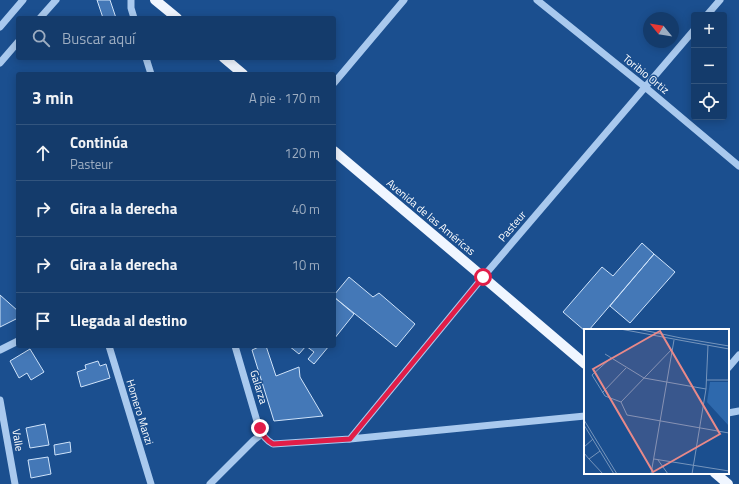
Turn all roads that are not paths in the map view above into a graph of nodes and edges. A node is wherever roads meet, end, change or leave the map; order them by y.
1 (24, 0) edge
2 (56, 0) edge
3 (131, 0) edge
4 (155, 0) edge
5 (404, 0) edge
6 (537, 0) edge
7 (720, 0) edge
8 (710, 12) edge
9 (42, 16) edge
10 (133, 16) edge
11 (175, 16) edge
12 (0, 27) edge
13 (691, 33) edge
14 (16, 44) edge
15 (147, 60) edge
16 (226, 60) edge
17 (0, 63) edge
18 (150, 72) edge
19 (241, 72) edge
20 (336, 82) edge
21 (645, 87) junction
22 (336, 153) edge
23 (739, 166) edge
24 (483, 277) junction
25 (16, 342) edge
26 (110, 348) edge
27 (236, 348) edge
28 (0, 350) edge
29 (739, 355) edge
30 (584, 363) edge
31 (729, 367) edge
32 (0, 400) edge
33 (739, 411) edge
34 (729, 412) edge
35 (584, 416) edge
36 (262, 434) junction
37 (350, 439) junction
38 (715, 474) edge
39 (15, 484) edge
40 (151, 484) edge
41 (210, 484) edge
42 (728, 484) edge

1 - 12 street
2 - 9 street
3 - 10 street
4 - 11 main road
5 - 20 street
6 - 21 street, Toribio Ortiz
7 - 8 street
13 - 21 street, Pasteur
14 - 17 street
15 - 18 street
16 - 19 main road
21 - 23 street, Toribio Ortiz
21 - 24 street, Pasteur
22 - 24 main road, Avenida de las Américas
24 - 30 main road, Avenida de las Américas
24 - 37 street, Pasteur
25 - 28 street
26 - 40 street, Homero Manzi
27 - 36 street, Galarza
29 - 31 street
32 - 39 street, Valle
33 - 34 street
35 - 37 street
36 - 37 street
36 - 41 street
38 - 42 main road

